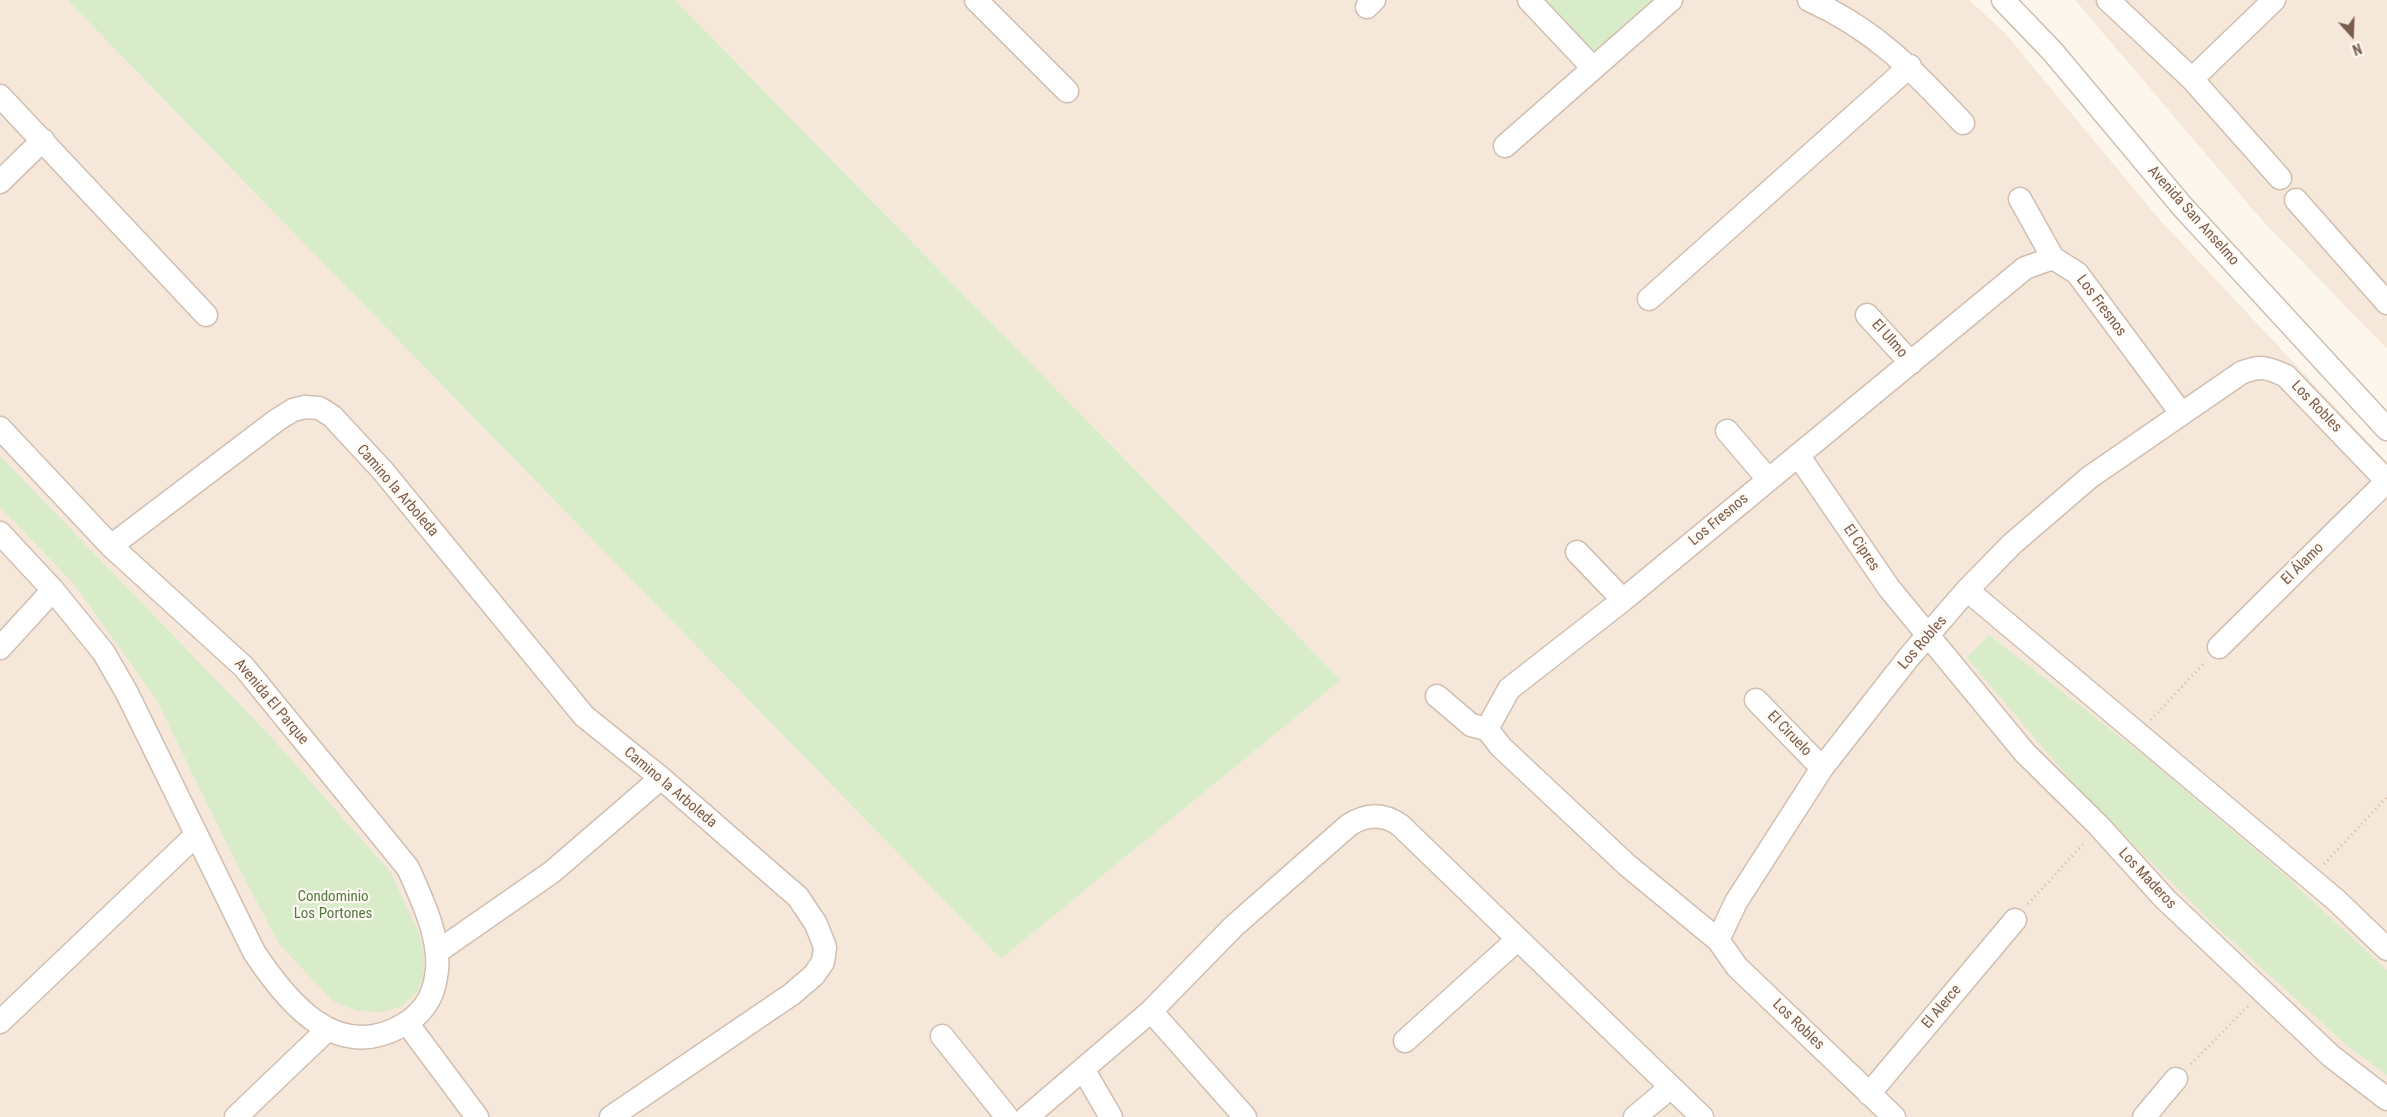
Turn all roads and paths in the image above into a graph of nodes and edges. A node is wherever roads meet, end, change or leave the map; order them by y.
1 (1529, 0) edge
2 (1671, 0) edge
3 (1809, 0) edge
4 (2003, 0) edge
5 (2108, 0) edge
6 (2274, 0) edge
7 (987, 4) edge
8 (1910, 66) junction
9 (1594, 68) junction
10 (2192, 80) junction
11 (1067, 91) dead end
12 (0, 96) edge
13 (1964, 123) dead end
14 (43, 140) junction
15 (1505, 146) dead end
16 (2280, 178) dead end
17 (0, 182) edge
18 (2020, 199) dead end
19 (2296, 200) dead end
20 (2053, 258) junction
21 (1649, 299) dead end
22 (2387, 303) edge
23 (206, 315) dead end
24 (1867, 315) dead end
25 (1911, 363) junction
26 (2181, 413) junction
27 (0, 428) edge
28 (2387, 429) edge
29 (1727, 431) dead end
30 (1798, 455) junction
31 (1768, 479) junction
32 (2387, 481) edge
33 (0, 533) edge
34 (111, 546) junction
35 (1577, 552) dead end
36 (53, 590) junction
37 (1967, 590) junction
38 (1623, 600) junction
39 (1929, 636) junction
40 (2219, 647) joint
41 (0, 648) edge
42 (1437, 696) dead end
43 (1756, 700) dead end
44 (1487, 729) junction
45 (2139, 733) junction
46 (1822, 768) junction
47 (661, 778) junction
48 (2387, 797) edge
49 (2099, 826) junction
50 (196, 835) junction
51 (2311, 878) junction
52 (2015, 920) joint
53 (1518, 939) junction
54 (1718, 940) junction
55 (2387, 949) edge
56 (436, 952) junction
57 (2263, 991) junction
58 (1151, 1011) junction
59 (0, 1022) edge
60 (407, 1023) junction
61 (327, 1030) junction
62 (942, 1036) dead end
63 (1405, 1040) dead end
64 (1083, 1069) junction
65 (2176, 1079) joint
66 (1671, 1087) junction
67 (1869, 1094) junction
68 (2387, 1099) edge
69 (236, 1117) edge
70 (477, 1117) edge
71 (611, 1117) edge
72 (1007, 1117) edge
73 (1027, 1117) edge
74 (1111, 1117) edge
75 (1245, 1117) edge
76 (1635, 1117) edge
77 (1702, 1117) edge
78 (1894, 1117) edge
79 (2144, 1117) edge

1 - 9 street
2 - 9 street
3 - 8 street
4 - 28 street, Avenida San Anselmo
5 - 10 street
6 - 10 street
7 - 11 street
8 - 13 street
8 - 21 street
9 - 15 street
10 - 16 street
12 - 14 street
14 - 17 street
14 - 23 street
18 - 20 street
19 - 22 street
20 - 25 street, Los Fresnos
20 - 26 street, Los Fresnos
24 - 25 street, El Ulmo
25 - 30 street, Los Fresnos
26 - 32 street, Los Robles
26 - 37 street, Los Robles
27 - 34 street, Avenida El Parque
29 - 31 street
30 - 31 street, Los Fresnos
30 - 39 street, El Cipres
31 - 38 street, Los Fresnos
32 - 40 street, El Álamo
33 - 36 street, Avenida El Parque
34 - 47 street, Camino la Arboleda
34 - 56 street, Avenida El Parque
35 - 38 street
36 - 41 street
36 - 50 street, Avenida El Parque
37 - 39 street, Los Robles
37 - 45 street
38 - 44 street, Los Fresnos
39 - 46 street, Los Robles
39 - 49 street, Los Maderos
40 - 45 path
42 - 44 street
43 - 46 street, El Ciruelo
44 - 54 street
45 - 51 street
46 - 54 street, Los Robles
47 - 56 street
47 - 71 street, Camino la Arboleda
48 - 51 path
49 - 52 path
49 - 57 street, Los Maderos
50 - 59 street
50 - 61 street, Avenida El Parque
51 - 55 street
52 - 67 street, El Alerce
53 - 58 street
53 - 63 street
53 - 66 street
54 - 67 street, Los Robles
56 - 60 street, Avenida El Parque
57 - 65 path
57 - 68 street, Los Maderos
58 - 64 street
58 - 75 street
60 - 61 street, Avenida El Parque
60 - 70 street
61 - 69 street
62 - 72 street
64 - 73 street
64 - 74 street
65 - 79 street
66 - 76 street
66 - 77 street
67 - 78 street, Los Robles

